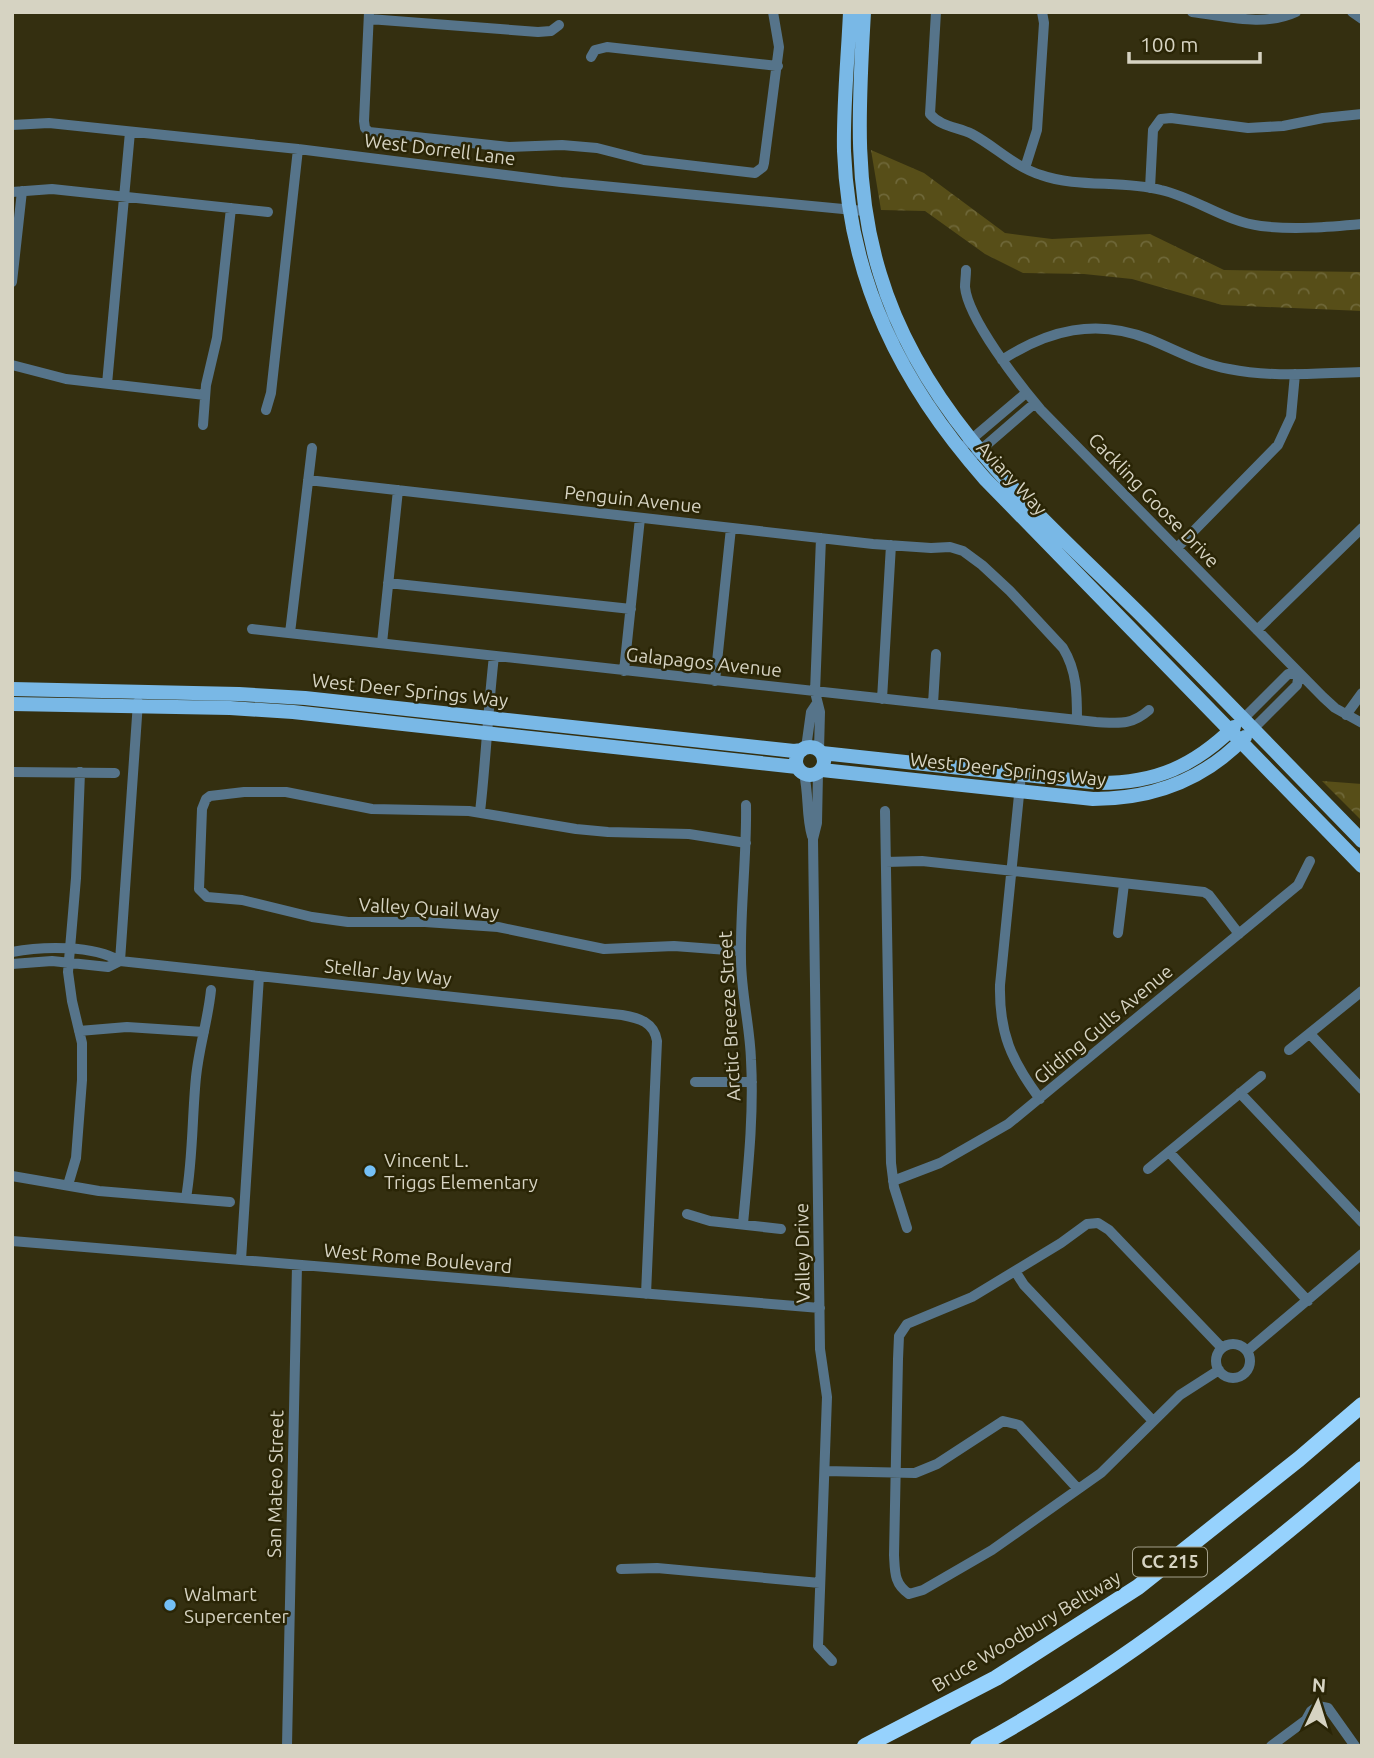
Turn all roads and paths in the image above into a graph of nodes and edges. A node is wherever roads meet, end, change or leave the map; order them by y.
1 (773, 12) edge
2 (850, 12) edge
3 (864, 12) edge
4 (936, 12) edge
5 (1042, 12) edge
6 (1192, 12) edge
7 (1296, 12) edge
8 (1352, 12) edge
9 (369, 16) edge
10 (1362, 19) edge
11 (559, 25) dead end
12 (591, 57) dead end
13 (778, 66) junction
14 (1362, 114) edge
15 (12, 125) edge
16 (130, 132) junction
17 (298, 149) junction
18 (1025, 168) junction
19 (1150, 188) junction
20 (17, 191) edge
21 (124, 196) junction
22 (231, 208) junction
23 (857, 210) junction
24 (268, 212) dead end
25 (1362, 224) edge
26 (966, 270) dead end
27 (12, 282) edge
28 (1002, 360) junction
29 (12, 365) edge
30 (1362, 372) edge
31 (1295, 374) junction
32 (107, 384) junction
33 (1026, 393) junction
34 (205, 395) junction
35 (1035, 403) junction
36 (266, 411) dead end
37 (203, 425) dead end
38 (312, 448) dead end
39 (970, 450) junction
40 (308, 480) junction
41 (398, 490) junction
42 (640, 518) junction
43 (731, 528) junction
44 (1362, 528) edge
45 (821, 538) junction
46 (891, 545) junction
47 (1177, 548) junction
48 (388, 583) junction
49 (631, 609) junction
50 (252, 629) dead end
51 (1257, 630) junction
52 (290, 633) junction
53 (382, 643) junction
54 (936, 654) dead end
55 (494, 656) junction
56 (624, 671) junction
57 (1299, 673) junction
58 (715, 681) junction
59 (12, 689) edge
60 (1362, 693) edge
61 (816, 697) junction
62 (138, 699) junction
63 (882, 699) junction
64 (12, 704) edge
65 (933, 704) junction
66 (1149, 710) dead end
67 (1346, 715) junction
68 (1077, 720) junction
69 (1362, 723) edge
70 (1248, 724) junction
71 (487, 725) junction
72 (1235, 737) junction
73 (812, 750) junction
74 (810, 771) junction
75 (12, 772) edge
76 (80, 772) junction
77 (115, 773) dead end
78 (1021, 775) junction
79 (1019, 790) junction
80 (746, 805) dead end
81 (885, 811) dead end
82 (480, 813) junction
83 (1362, 841) edge
84 (746, 843) junction
85 (1310, 861) dead end
86 (886, 862) junction
87 (1362, 866) edge
88 (1012, 872) junction
89 (1124, 884) junction
90 (1118, 933) dead end
91 (1239, 934) junction
92 (70, 949) junction
93 (741, 951) junction
94 (12, 952) edge
95 (120, 961) junction
96 (69, 963) junction
97 (12, 964) edge
98 (259, 976) junction
99 (211, 990) dead end
100 (1362, 991) edge
101 (79, 1031) junction
102 (204, 1031) junction
103 (1310, 1034) junction
104 (1289, 1051) dead end
105 (1261, 1076) dead end
106 (695, 1082) dead end
107 (752, 1082) junction
108 (1362, 1089) edge
109 (1240, 1093) junction
110 (1040, 1099) junction
111 (1169, 1152) junction
112 (1148, 1169) dead end
113 (12, 1176) edge
114 (893, 1181) junction
115 (68, 1185) junction
116 (186, 1198) junction
117 (230, 1202) dead end
118 (687, 1214) dead end
119 (1362, 1222) edge
120 (743, 1224) junction
121 (907, 1228) dead end
122 (781, 1229) dead end
123 (12, 1241) edge
124 (1362, 1254) edge
125 (241, 1261) junction
126 (297, 1265) junction
127 (1015, 1271) junction
128 (646, 1294) junction
129 (1308, 1301) junction
130 (820, 1308) junction
131 (1222, 1348) junction
132 (1247, 1351) junction
133 (1219, 1370) junction
134 (1362, 1405) edge
135 (1153, 1421) junction
136 (1362, 1469) edge
137 (825, 1471) junction
138 (897, 1473) junction
139 (1078, 1489) junction
140 (621, 1569) dead end
141 (820, 1583) junction
142 (832, 1661) dead end
143 (287, 1746) edge
144 (865, 1746) edge
145 (978, 1746) edge
146 (1271, 1746) edge
147 (1355, 1746) edge

1 - 13 street
2 - 23 main road, Aviary Way
3 - 23 main road, Aviary Way
4 - 18 street
5 - 18 street
6 - 7 street
8 - 10 street
9 - 11 street
9 - 13 street
12 - 13 street
14 - 19 street
15 - 16 street, West Dorrell Lane
16 - 17 street, West Dorrell Lane
16 - 21 street
17 - 23 street, West Dorrell Lane
17 - 36 street
18 - 19 street
19 - 25 street
20 - 21 street
20 - 27 street
21 - 22 street
21 - 32 street
22 - 24 street
22 - 34 street
23 - 39 main road, Aviary Way
26 - 28 street, Cackling Goose Drive
28 - 31 street
28 - 33 street, Cackling Goose Drive
29 - 32 street
30 - 31 street
31 - 47 street
32 - 34 street
33 - 35 street, Cackling Goose Drive
33 - 39 street
34 - 37 street
35 - 39 street
35 - 47 street, Cackling Goose Drive
38 - 40 street
39 - 70 main road, Aviary Way
39 - 72 main road, Aviary Way
40 - 41 street, Penguin Avenue
40 - 52 street
41 - 42 street, Penguin Avenue
41 - 48 street
42 - 43 street, Penguin Avenue
42 - 49 street
43 - 45 street, Penguin Avenue
43 - 58 street
44 - 51 street
45 - 46 street, Penguin Avenue
45 - 61 street
46 - 63 street
46 - 68 street, Penguin Avenue
47 - 51 street, Cackling Goose Drive
48 - 49 street
48 - 53 street
49 - 56 street
50 - 52 street, Galapagos Avenue
51 - 57 street, Cackling Goose Drive
52 - 53 street, Galapagos Avenue
53 - 55 street, Galapagos Avenue
54 - 65 street
55 - 56 street, Galapagos Avenue
55 - 71 street
56 - 58 street, Galapagos Avenue
57 - 67 street, Cackling Goose Drive
57 - 70 street
58 - 61 street, Galapagos Avenue
59 - 62 main road, West Deer Springs Way
60 - 67 street
61 - 63 street, Galapagos Avenue
61 - 73 street
62 - 64 main road, West Deer Springs Way
62 - 71 main road, West Deer Springs Way
62 - 95 street
63 - 65 street, Galapagos Avenue
65 - 68 street, Galapagos Avenue
66 - 68 street, Galapagos Avenue
67 - 69 street, Cackling Goose Drive
70 - 72 main road, West Deer Springs Way
70 - 83 main road, Aviary Way
71 - 73 main road, West Deer Springs Way
71 - 74 main road, West Deer Springs Way
71 - 82 street
72 - 78 main road, West Deer Springs Way
72 - 79 main road, West Deer Springs Way
72 - 87 main road, Aviary Way
73 - 74 main road
73 - 74 main road
73 - 78 main road, West Deer Springs Way
74 - 79 main road, West Deer Springs Way
74 - 130 street, Valley Drive
75 - 76 street
76 - 77 street
76 - 92 street
78 - 79 street
79 - 88 street
80 - 84 street, Arctic Breeze Street
81 - 86 street
82 - 84 street
82 - 93 street, Valley Quail Way
84 - 93 street, Arctic Breeze Street
85 - 91 street, Gliding Gulls Avenue
86 - 88 street
86 - 114 street
88 - 89 street
88 - 110 street
89 - 90 street
89 - 91 street
91 - 110 street, Gliding Gulls Avenue
92 - 94 street
92 - 95 street
92 - 96 street
93 - 107 street, Arctic Breeze Street
95 - 96 street
95 - 98 street, Stellar Jay Way
96 - 97 street
96 - 101 street
98 - 125 street
98 - 128 street, Stellar Jay Way
99 - 102 street
100 - 103 street
101 - 102 street
101 - 115 street
102 - 116 street
103 - 104 street
103 - 108 street
105 - 109 street
106 - 107 street
107 - 120 street, Arctic Breeze Street
109 - 111 street
109 - 119 street
110 - 114 street, Gliding Gulls Avenue
111 - 112 street
111 - 129 street
113 - 115 street
114 - 121 street
115 - 116 street
116 - 117 street
118 - 120 street
120 - 122 street
123 - 125 street, West Rome Boulevard
124 - 129 street
125 - 126 street, West Rome Boulevard
126 - 128 street, West Rome Boulevard
126 - 143 street, San Mateo Street
127 - 131 street
127 - 135 street
127 - 138 street
128 - 130 street, West Rome Boulevard
129 - 132 street
130 - 137 street, Valley Drive
131 - 132 street
131 - 133 street
132 - 133 street
133 - 135 street
134 - 144 highway, Bruce Woodbury Beltway / CC 215
135 - 139 street
136 - 145 highway, CC 215
137 - 138 street
137 - 141 street, Valley Drive
138 - 139 street
138 - 139 street
140 - 141 street
141 - 142 street, Valley Drive
146 - 147 street

